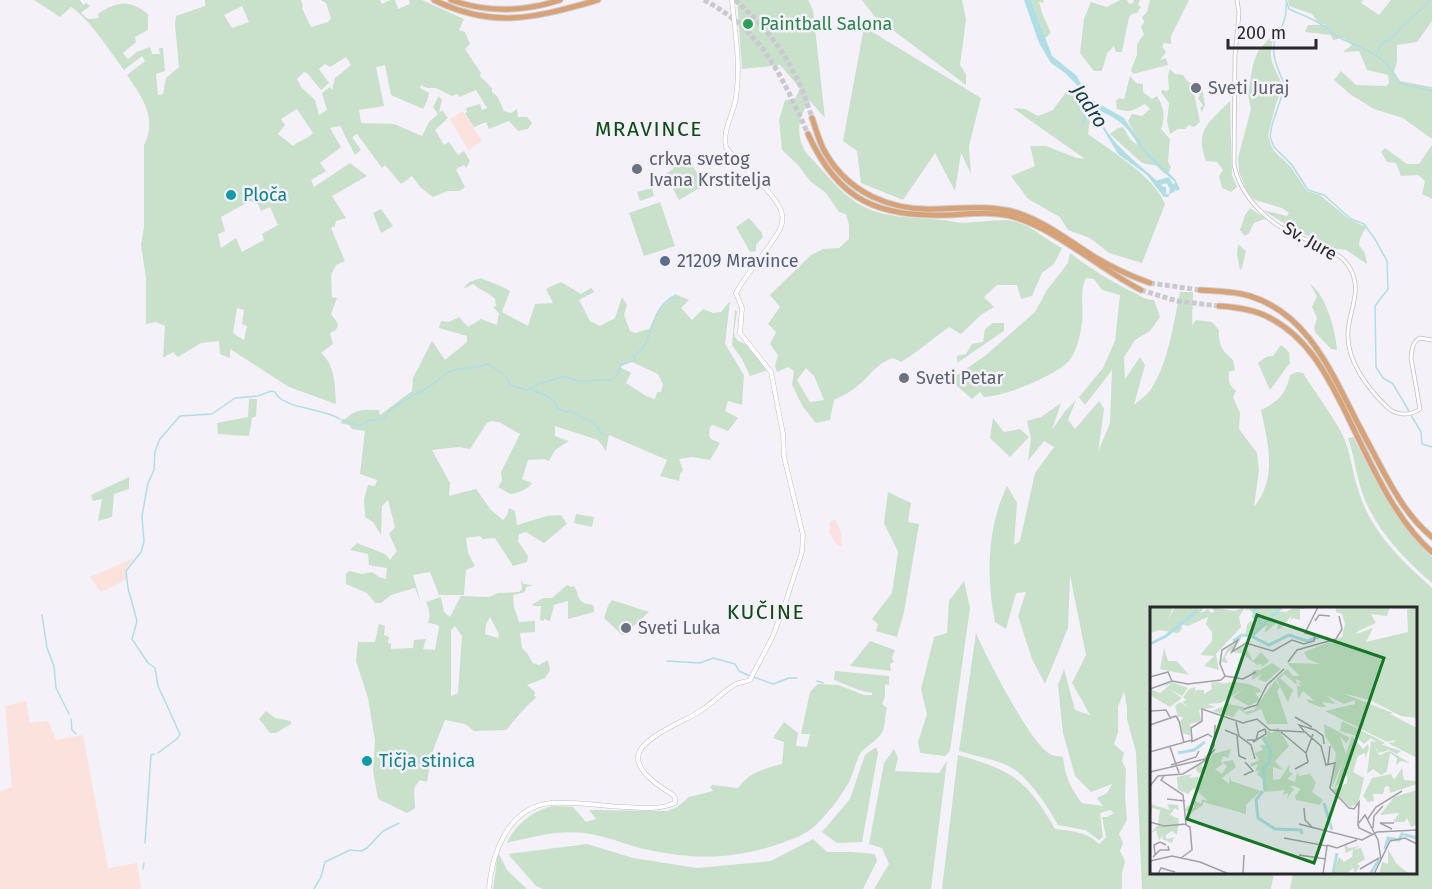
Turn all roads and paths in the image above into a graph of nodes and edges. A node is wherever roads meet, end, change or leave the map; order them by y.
1 (434, 0) edge
2 (451, 0) edge
3 (560, 0) edge
4 (598, 0) edge
5 (732, 0) edge
6 (1237, 0) edge
7 (812, 118) tunnel mouth
8 (807, 134) tunnel mouth
9 (919, 212) junction
10 (1067, 242) junction
11 (1150, 283) tunnel mouth
12 (1140, 290) tunnel mouth
13 (1200, 290) tunnel mouth
14 (1222, 307) tunnel mouth
15 (1432, 340) edge
16 (1432, 537) edge
17 (1432, 552) edge
18 (489, 889) edge

1 - 4 highway
2 - 3 highway
5 - 18 main road
6 - 15 street, Sv. Jure
7 - 9 highway
8 - 9 highway
9 - 10 highway
10 - 11 highway
10 - 12 highway
13 - 16 highway
14 - 17 highway

